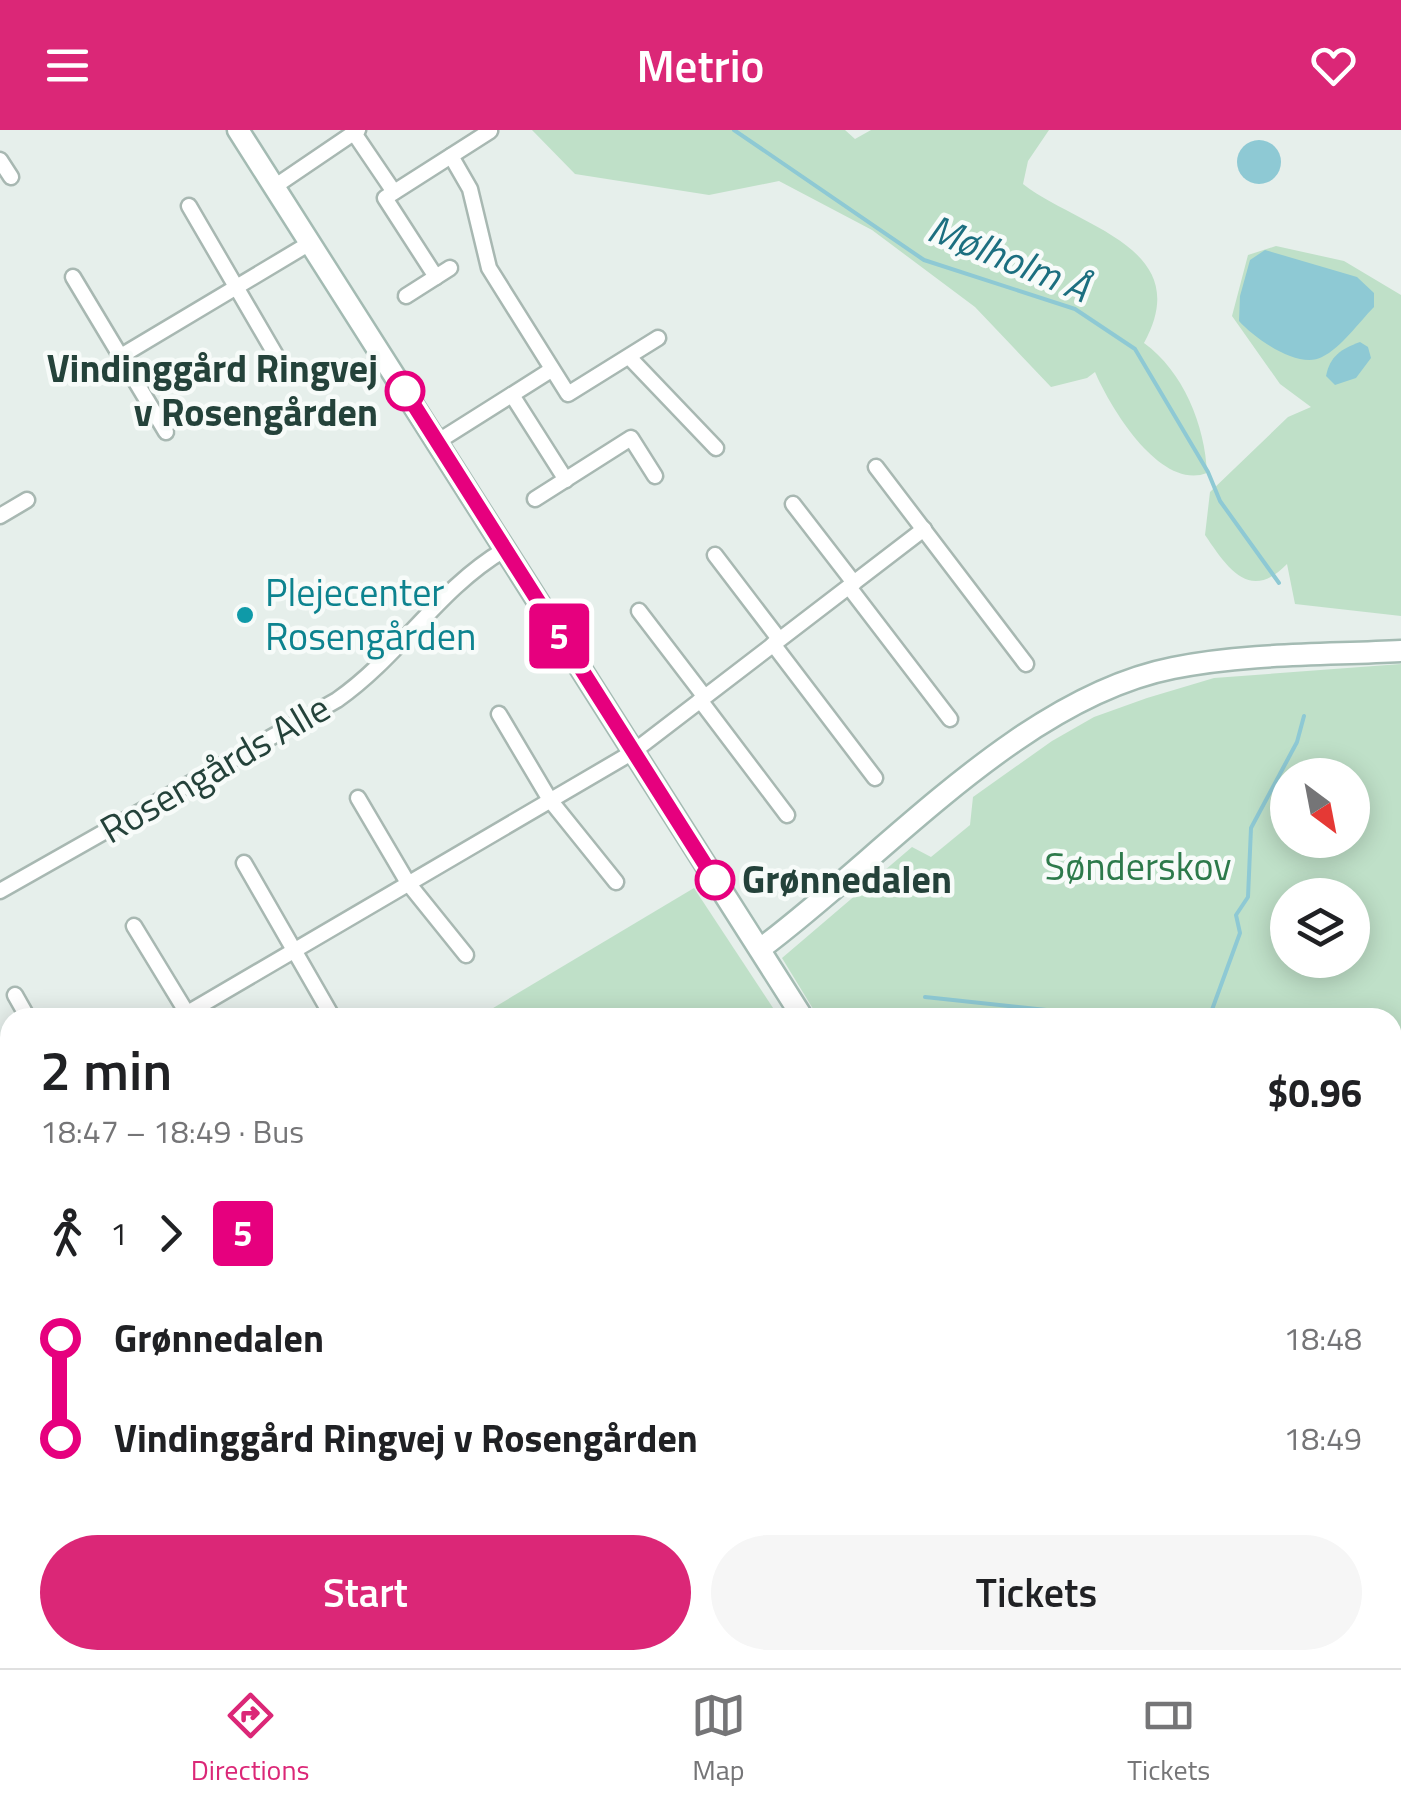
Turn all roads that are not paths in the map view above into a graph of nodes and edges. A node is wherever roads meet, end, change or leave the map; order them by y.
1 (238, 130) edge
2 (356, 132) edge
3 (490, 132) edge
4 (451, 156) junction
5 (0, 160) edge
6 (11, 176) dead end
7 (274, 187) junction
8 (394, 192) junction
9 (189, 206) dead end
10 (310, 244) junction
11 (450, 268) dead end
12 (72, 276) dead end
13 (436, 277) junction
14 (236, 288) junction
15 (406, 296) dead end
16 (658, 338) dead end
17 (122, 356) junction
18 (629, 357) junction
19 (281, 364) dead end
20 (551, 370) junction
21 (512, 395) junction
22 (166, 432) dead end
23 (437, 442) junction
24 (716, 448) dead end
25 (876, 467) dead end
26 (655, 476) dead end
27 (566, 480) junction
28 (536, 499) dead end
29 (27, 500) dead end
30 (794, 504) dead end
31 (0, 516) edge
32 (924, 530) junction
33 (504, 550) junction
34 (715, 554) dead end
35 (851, 585) junction
36 (639, 611) dead end
37 (776, 642) junction
38 (1401, 651) edge
39 (1026, 664) dead end
40 (702, 698) junction
41 (500, 714) dead end
42 (950, 719) dead end
43 (633, 752) junction
44 (875, 778) dead end
45 (358, 798) dead end
46 (550, 800) junction
47 (787, 815) dead end
48 (244, 863) dead end
49 (616, 882) dead end
50 (408, 884) junction
51 (0, 891) edge
52 (134, 926) dead end
53 (760, 949) junction
54 (294, 950) junction
55 (466, 955) dead end
56 (16, 995) dead end
57 (23, 1008) edge
58 (180, 1008) edge
59 (198, 1008) edge
60 (327, 1008) edge
61 (797, 1008) edge

1 - 7 street
2 - 7 street
2 - 8 street
3 - 4 street
4 - 8 street
4 - 20 street
5 - 6 street
7 - 10 street
8 - 13 street
9 - 14 street
10 - 14 street
10 - 23 street
11 - 13 street
12 - 17 street
13 - 15 street
14 - 17 street
14 - 19 street
16 - 18 street
17 - 22 street
18 - 20 street
18 - 24 street
20 - 21 street
21 - 23 street
21 - 27 street
23 - 33 street
25 - 32 street
26 - 27 street
27 - 28 street
29 - 31 street
30 - 35 street
32 - 35 street
32 - 39 street
33 - 43 street
33 - 51 street, Rosengårds Alle
34 - 37 street
35 - 37 street
35 - 42 street
36 - 40 street
37 - 40 street
37 - 44 street
38 - 53 street
40 - 43 street
40 - 47 street
41 - 46 street
43 - 46 street
43 - 53 street
45 - 50 street
46 - 49 street
46 - 50 street
48 - 54 street
50 - 54 street
50 - 55 street
52 - 58 street
53 - 61 street
54 - 59 street
54 - 60 street
56 - 57 street

